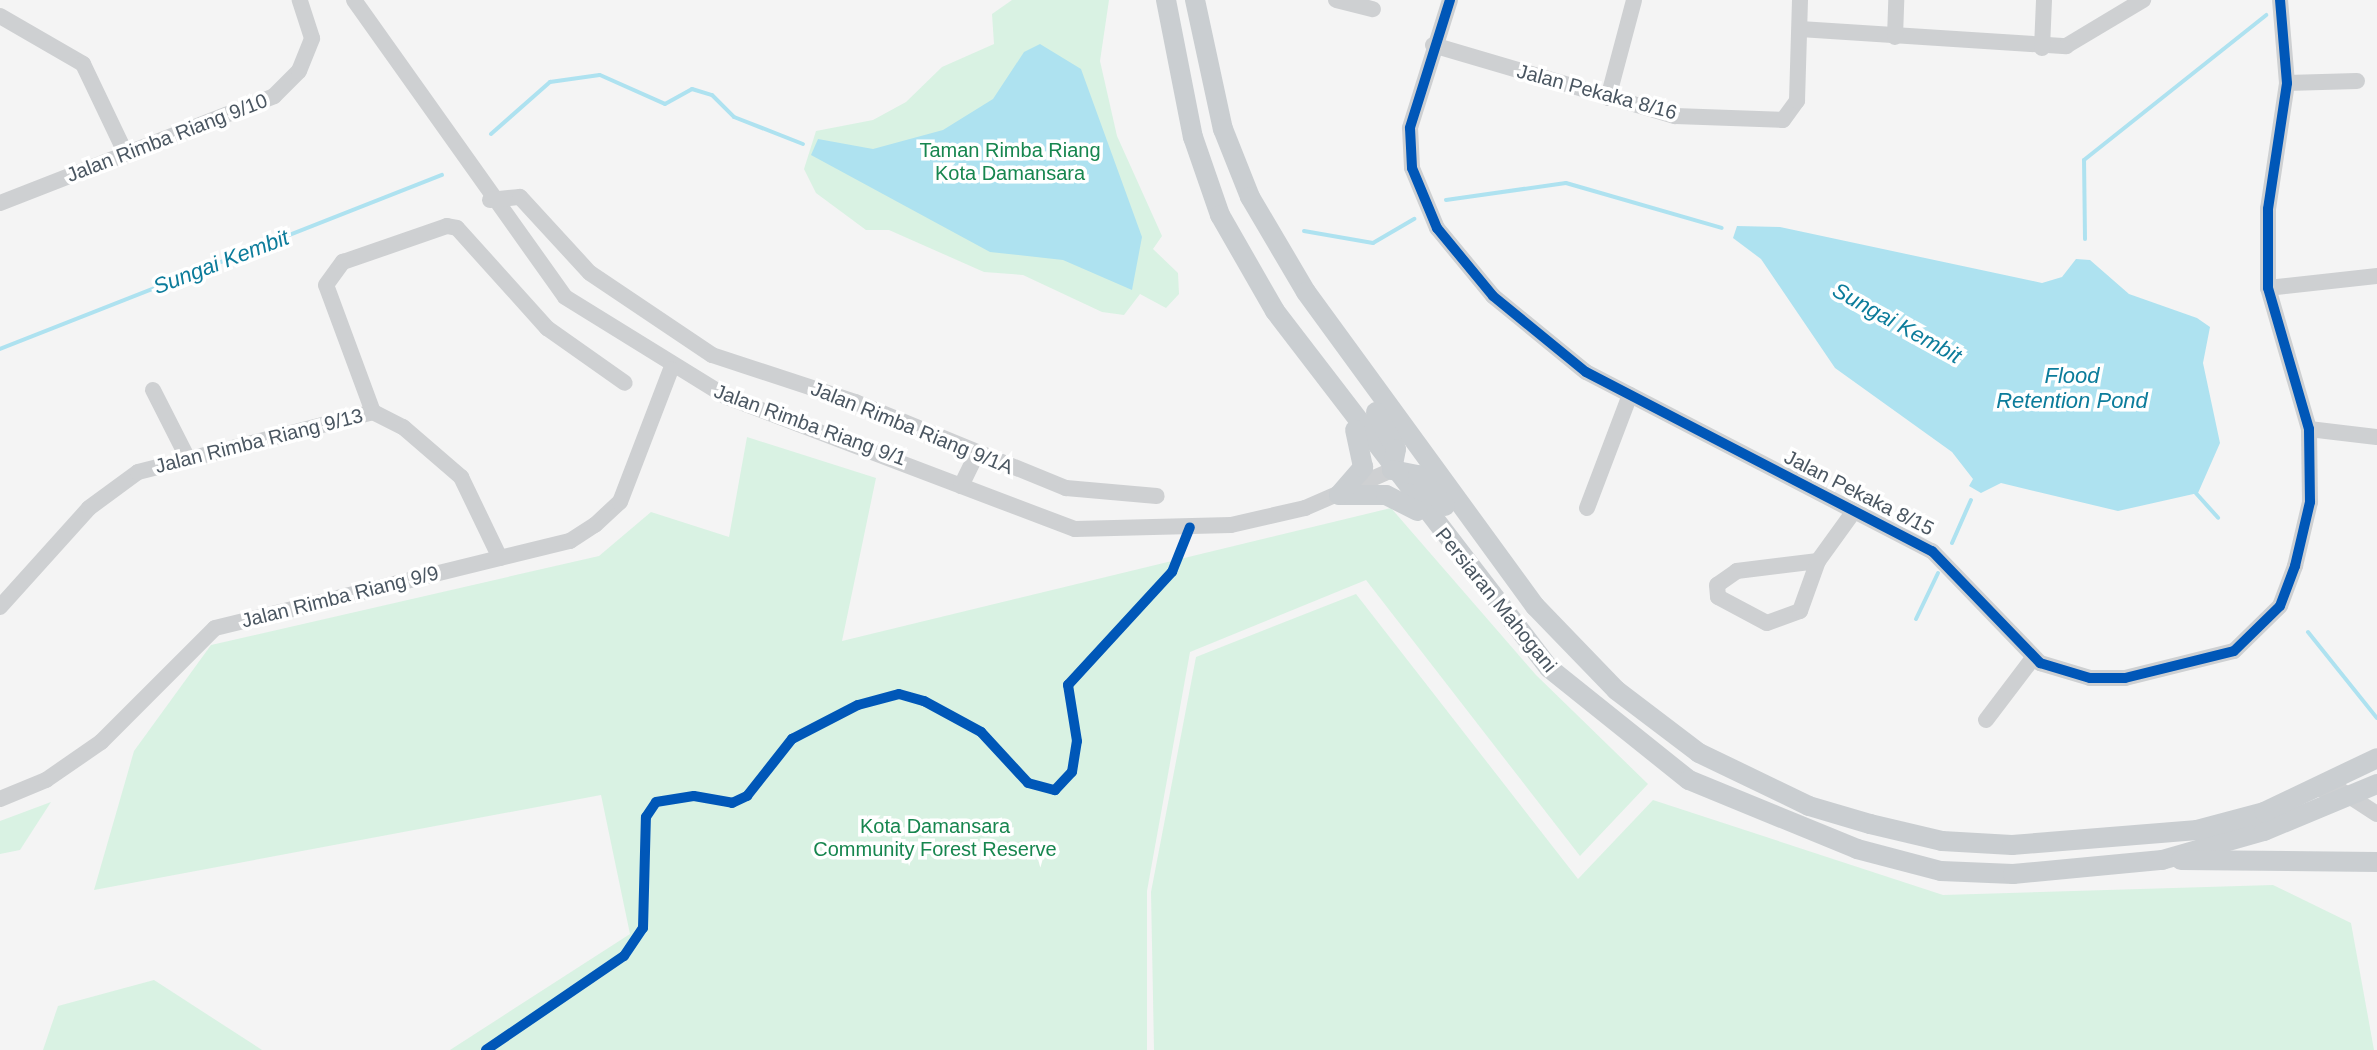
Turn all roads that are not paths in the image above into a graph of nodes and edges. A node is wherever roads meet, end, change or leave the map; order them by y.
1 (300, 0) edge
2 (354, 0) edge
3 (1166, 0) edge
4 (1195, 0) edge
5 (1336, 0) edge
6 (1450, 0) edge
7 (1634, 0) edge
8 (1800, 0) edge
9 (1896, 0) edge
10 (2044, 0) edge
11 (2143, 0) edge
12 (2280, 0) edge
13 (1373, 9) dead end
14 (0, 16) edge
15 (1800, 29) junction
16 (1895, 37) junction
17 (1433, 45) junction
18 (2042, 48) junction
19 (2357, 81) dead end
20 (2287, 83) junction
21 (1608, 98) junction
22 (126, 154) junction
23 (490, 200) junction
24 (0, 203) edge
25 (2377, 276) edge
26 (2268, 288) junction
27 (1306, 292) junction
28 (671, 369) junction
29 (625, 383) dead end
30 (153, 390) dead end
31 (1630, 395) junction
32 (1346, 408) junction
33 (373, 412) junction
34 (2309, 429) junction
35 (2377, 437) edge
36 (976, 455) junction
37 (188, 459) junction
38 (1392, 470) junction
39 (961, 486) junction
40 (1339, 495) junction
41 (1157, 496) dead end
42 (1587, 508) dead end
43 (1854, 511) junction
44 (1436, 526) junction
45 (1495, 555) junction
46 (500, 558) junction
47 (1818, 561) junction
48 (0, 607) edge
49 (2033, 658) junction
50 (1986, 720) dead end
51 (2377, 758) edge
52 (2377, 784) edge
53 (2319, 789) junction
54 (2353, 796) junction
55 (0, 799) edge
56 (2377, 814) edge
57 (2162, 860) junction
58 (2377, 862) edge

1 - 22 street, Jalan Rimba Riang 9/10
2 - 23 street, Jalan Rimba Riang 9/1
3 - 32 main road, Persiaran Mahogani
4 - 27 main road, Persiaran Mahogani
5 - 13 street
6 - 17 street, Jalan Pekaka 8/15
7 - 21 street
8 - 15 street, Jalan Pekaka 8/16
9 - 16 street
10 - 18 street
11 - 18 street
12 - 20 street, Jalan Pekaka 8/15
14 - 22 street
15 - 16 street
15 - 21 street, Jalan Pekaka 8/16
16 - 18 street
17 - 21 street, Jalan Pekaka 8/16
17 - 31 street, Jalan Pekaka 8/15
19 - 20 street
20 - 26 street, Jalan Pekaka 8/15
22 - 24 street, Jalan Rimba Riang 9/10
23 - 28 street, Jalan Rimba Riang 9/1
23 - 36 street, Jalan Rimba Riang 9/1A
25 - 26 street
26 - 34 street, Jalan Pekaka 8/15
27 - 38 main road
27 - 45 main road, Persiaran Mahogani
28 - 39 street, Jalan Rimba Riang 9/1
28 - 46 street, Jalan Rimba Riang 9/9
29 - 33 street
30 - 37 street
31 - 42 street
31 - 43 street, Jalan Pekaka 8/15
32 - 38 main road, Persiaran Mahogani
32 - 40 main road
33 - 37 street, Jalan Rimba Riang 9/13
33 - 46 street, Jalan Rimba Riang 9/13
34 - 35 street
34 - 49 street, Jalan Pekaka 8/15
36 - 39 street
36 - 41 street, Jalan Rimba Riang 9/1A
37 - 48 street, Jalan Rimba Riang 9/13
38 - 40 street
38 - 44 main road, Persiaran Mahogani
38 - 45 main road
39 - 40 street, Jalan Rimba Riang 9/1
40 - 44 main road
43 - 47 street
43 - 49 street, Jalan Pekaka 8/15
44 - 57 main road, Persiaran Mahogani
45 - 53 main road, Persiaran Mahogani
46 - 55 street, Jalan Rimba Riang 9/9
47 - 47 street
49 - 50 street
51 - 53 main road, Persiaran Mahogani
52 - 54 main road, Persiaran Mahogani
53 - 54 street
54 - 56 street
54 - 57 main road, Persiaran Mahogani
57 - 58 main road

